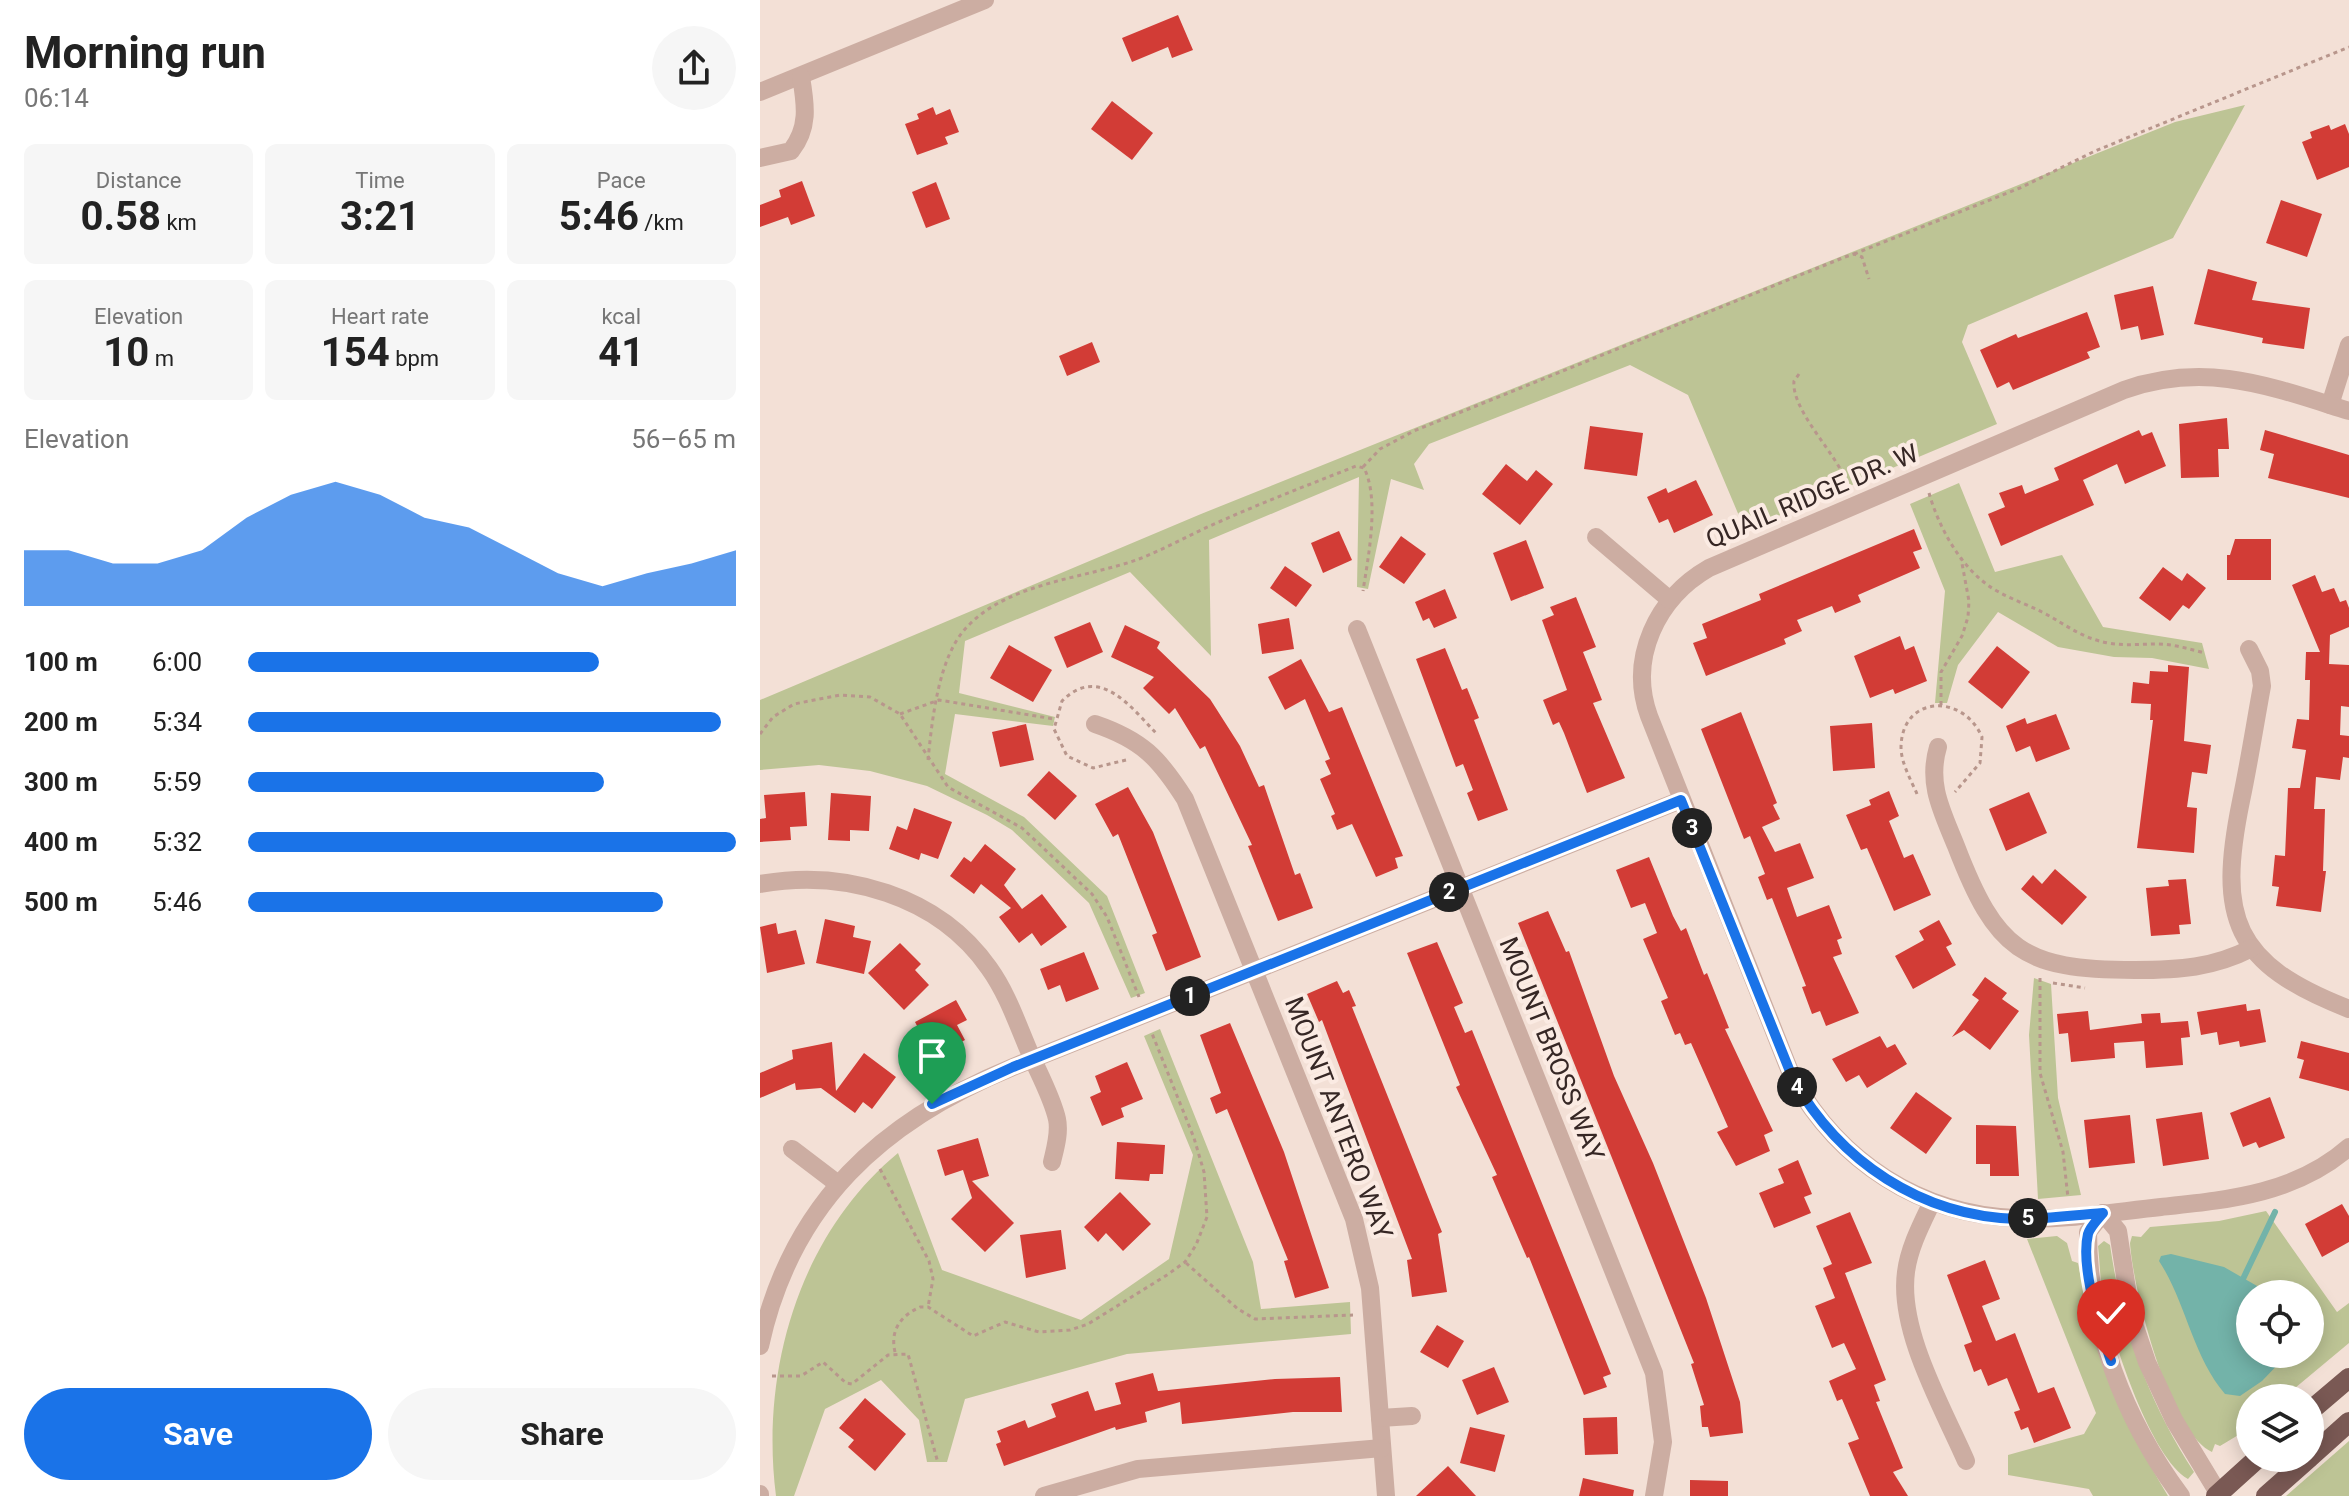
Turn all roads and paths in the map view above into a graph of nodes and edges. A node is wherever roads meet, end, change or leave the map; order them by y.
1 (985, 0) edge
2 (2349, 47) edge
3 (801, 77) junction
4 (760, 92) edge
5 (760, 158) edge
6 (1854, 254) junction
7 (1869, 279) dead end
8 (2349, 345) edge
9 (1799, 374) dead end
10 (2330, 405) junction
11 (2349, 411) edge
12 (1363, 467) junction
13 (1850, 489) dead end
14 (1929, 493) dead end
15 (1596, 537) dead end
16 (1961, 558) junction
17 (1363, 591) dead end
18 (1670, 600) junction
19 (1357, 629) dead end
20 (2249, 649) dead end
21 (2205, 653) dead end
22 (936, 700) junction
23 (1941, 705) junction
24 (900, 714) junction
25 (1054, 719) dead end
26 (1095, 724) dead end
27 (760, 734) edge
28 (1938, 747) dead end
29 (928, 760) junction
30 (1955, 796) dead end
31 (1681, 800) junction
32 (1920, 802) dead end
33 (760, 884) edge
34 (1460, 888) junction
35 (2252, 948) junction
36 (1254, 970) junction
37 (2032, 975) dead end
38 (2040, 978) junction
39 (2089, 988) dead end
40 (1139, 997) dead end
41 (2349, 1009) edge
42 (1151, 1031) dead end
43 (1032, 1059) junction
44 (2349, 1147) edge
45 (792, 1149) dead end
46 (1052, 1162) dead end
47 (878, 1167) dead end
48 (838, 1184) junction
49 (2068, 1198) dead end
50 (1932, 1202) junction
51 (2103, 1213) junction
52 (1185, 1262) junction
53 (928, 1307) junction
54 (1353, 1315) dead end
55 (760, 1346) edge
56 (895, 1352) junction
57 (772, 1376) dead end
58 (2349, 1378) edge
59 (2324, 1399) edge
60 (1412, 1416) dead end
61 (1380, 1418) junction
62 (2349, 1422) edge
63 (2324, 1445) edge
64 (1382, 1448) junction
65 (1966, 1461) dead end
66 (938, 1463) dead end
67 (2243, 1472) edge
68 (2294, 1472) edge
69 (2218, 1495) edge
70 (1044, 1496) edge
71 (1386, 1496) edge
72 (1654, 1496) edge
73 (2181, 1496) edge
74 (2266, 1496) edge

1 - 3 street
2 - 6 path
3 - 4 street
3 - 5 street
6 - 7 path
6 - 12 path
8 - 10 street
9 - 13 path
10 - 11 street, QUAIL RIDGE DR. W
10 - 18 street, QUAIL RIDGE DR. W
12 - 17 path
12 - 22 path
14 - 16 path
15 - 18 street
16 - 21 path
16 - 23 path
18 - 31 street, QUAIL RIDGE DR. W
19 - 34 street, MOUNT BROSS WAY
20 - 35 street
22 - 24 path
22 - 25 path
22 - 29 path
23 - 30 path
23 - 32 path
24 - 27 path
24 - 29 path
26 - 36 street, MOUNT ANTERO WAY
28 - 35 street
29 - 40 path
31 - 34 street
31 - 50 street, QUAIL RIDGE DR. W
33 - 43 street
34 - 36 street
34 - 72 street, MOUNT BROSS WAY
35 - 41 street
36 - 43 street
36 - 61 street, MOUNT ANTERO WAY
37 - 38 path
38 - 39 path
38 - 49 path
42 - 52 path
43 - 46 street
43 - 48 street
44 - 51 street, QUAIL RIDGE DR. W
45 - 48 street
47 - 53 path
48 - 55 street
50 - 51 street, QUAIL RIDGE DR. W
50 - 65 street
51 - 69 street
51 - 73 street
52 - 53 path
52 - 54 path
53 - 56 path
56 - 57 path
56 - 66 path
58 - 59 main road
60 - 61 street
61 - 64 street, MOUNT ANTERO WAY
62 - 63 main road
64 - 70 street
64 - 71 street, MOUNT ANTERO WAY
67 - 69 main road
68 - 74 main road

